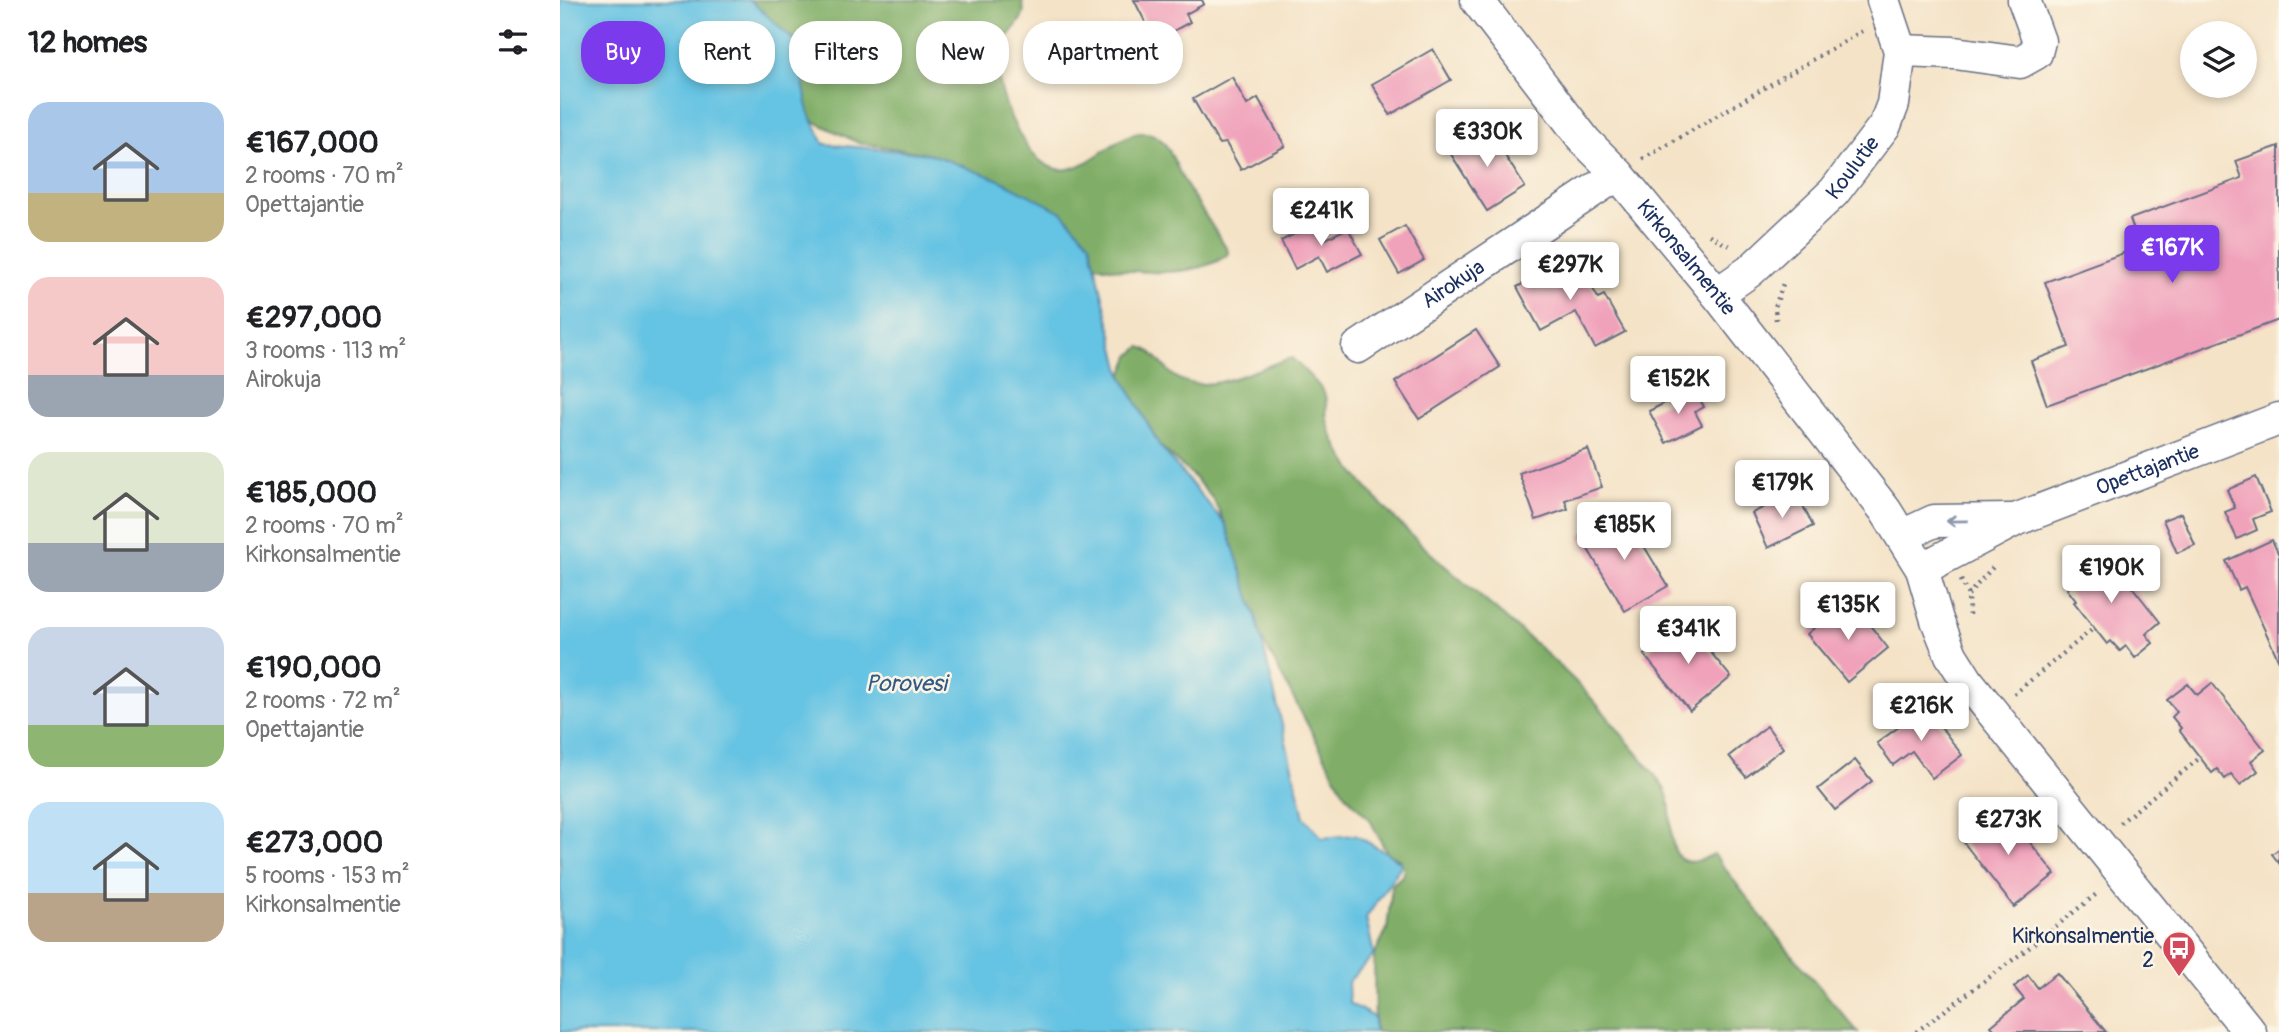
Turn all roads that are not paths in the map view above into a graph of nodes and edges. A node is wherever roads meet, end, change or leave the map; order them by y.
1 (1477, 0) edge
2 (2024, 0) edge
3 (1886, 9) edge
4 (1900, 51) junction
5 (1618, 174) junction
6 (1717, 294) junction
7 (1358, 347) dead end
8 (2278, 422) edge
9 (2015, 520) junction
10 (1902, 536) junction
11 (1922, 569) junction
12 (2249, 1032) edge

1 - 5 street, Kirkonsalmentie
2 - 4 street
3 - 4 street, Koulutie
4 - 6 street, Koulutie
5 - 6 street, Kirkonsalmentie
5 - 7 street, Airokuja
6 - 10 street, Kirkonsalmentie
8 - 9 street, Opettajantie
9 -> 10 street, Opettajantie
9 - 11 street, Opettajantie
10 - 11 street, Kirkonsalmentie
11 - 12 street, Kirkonsalmentie

